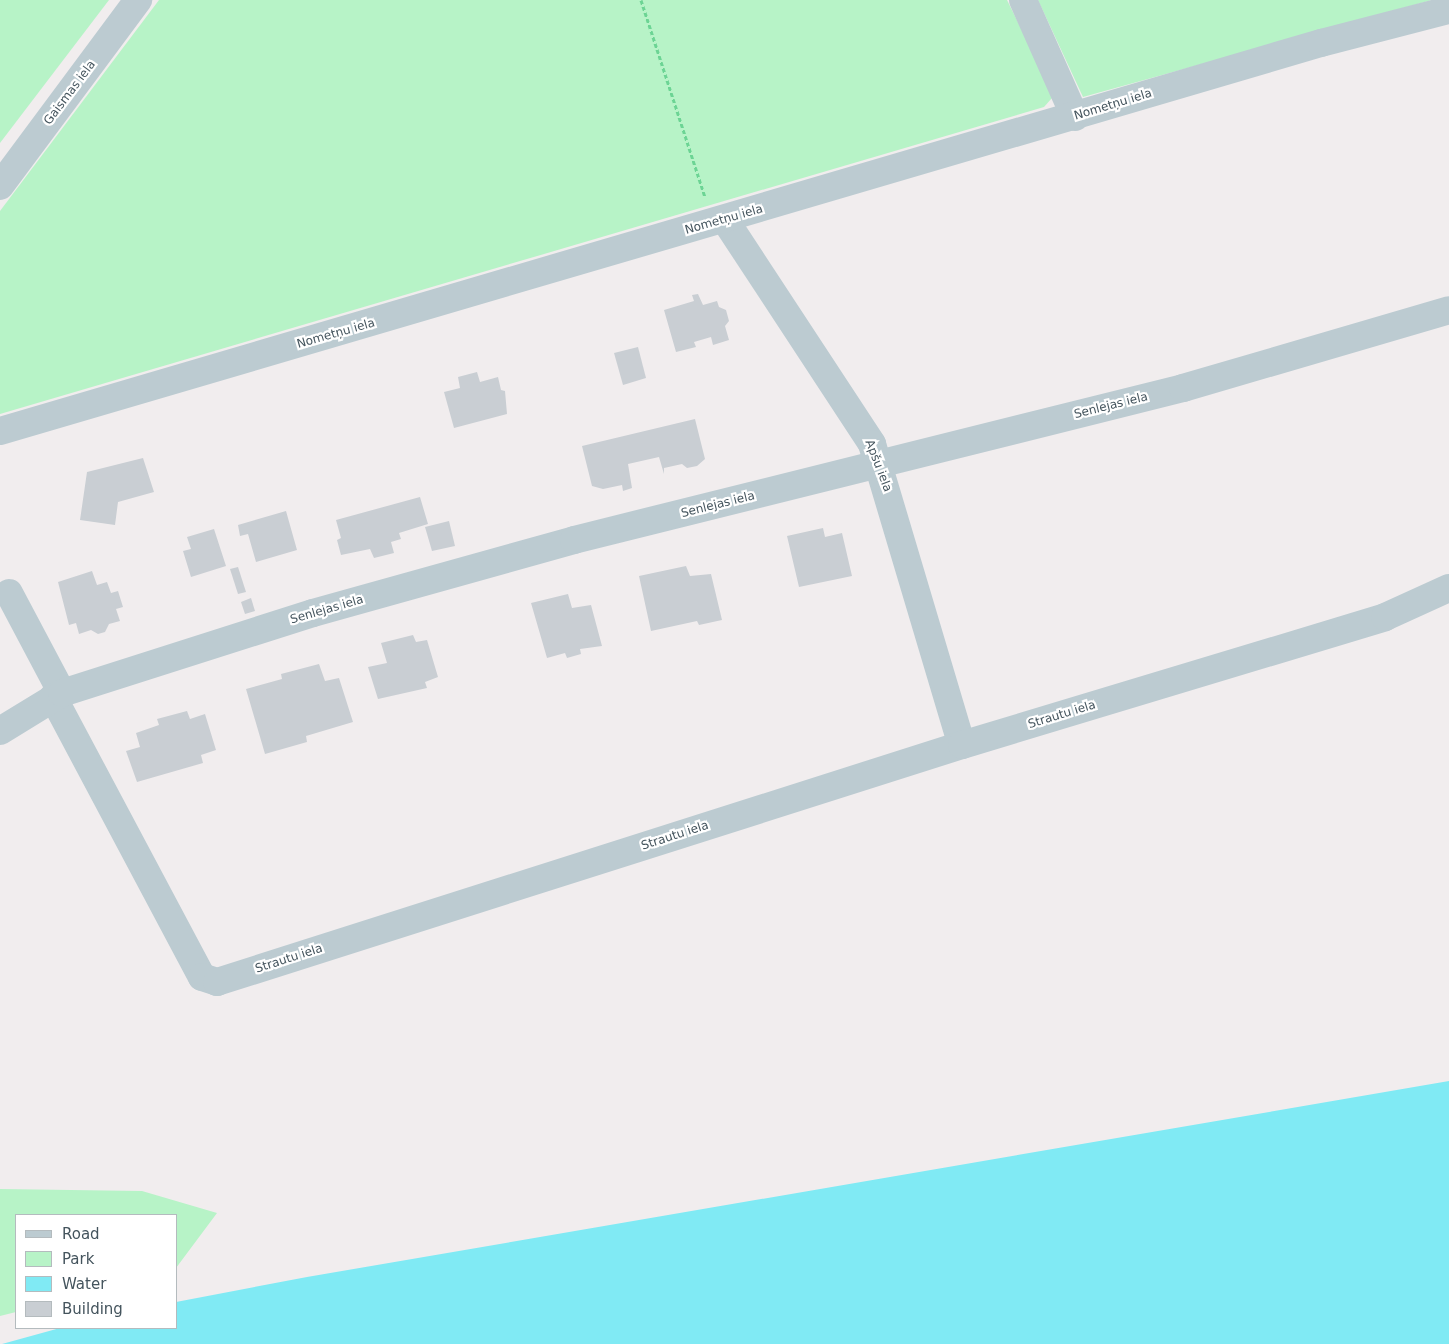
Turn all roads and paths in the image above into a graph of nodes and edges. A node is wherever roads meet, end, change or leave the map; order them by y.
1 (138, 0) edge
2 (641, 0) edge
3 (1022, 0) edge
4 (1449, 10) edge
5 (1075, 117) junction
6 (0, 186) edge
7 (719, 222) junction
8 (1449, 310) edge
9 (0, 431) edge
10 (881, 465) junction
11 (1449, 588) edge
12 (9, 593) dead end
13 (57, 695) junction
14 (0, 732) edge
15 (962, 745) junction

1 - 6 street, Gaismas iela
2 - 7 path
3 - 5 street
4 - 5 street, Nometņu iela
5 - 7 street, Nometņu iela
7 - 9 street, Nometņu iela
7 - 10 street, Apšu iela
8 - 10 street, Senlejas iela
10 - 13 street, Senlejas iela
10 - 15 street, Apšu iela
11 - 15 street, Strautu iela
12 - 13 street, Strautu iela
13 - 14 street, Senlejas iela
13 - 15 street, Strautu iela

